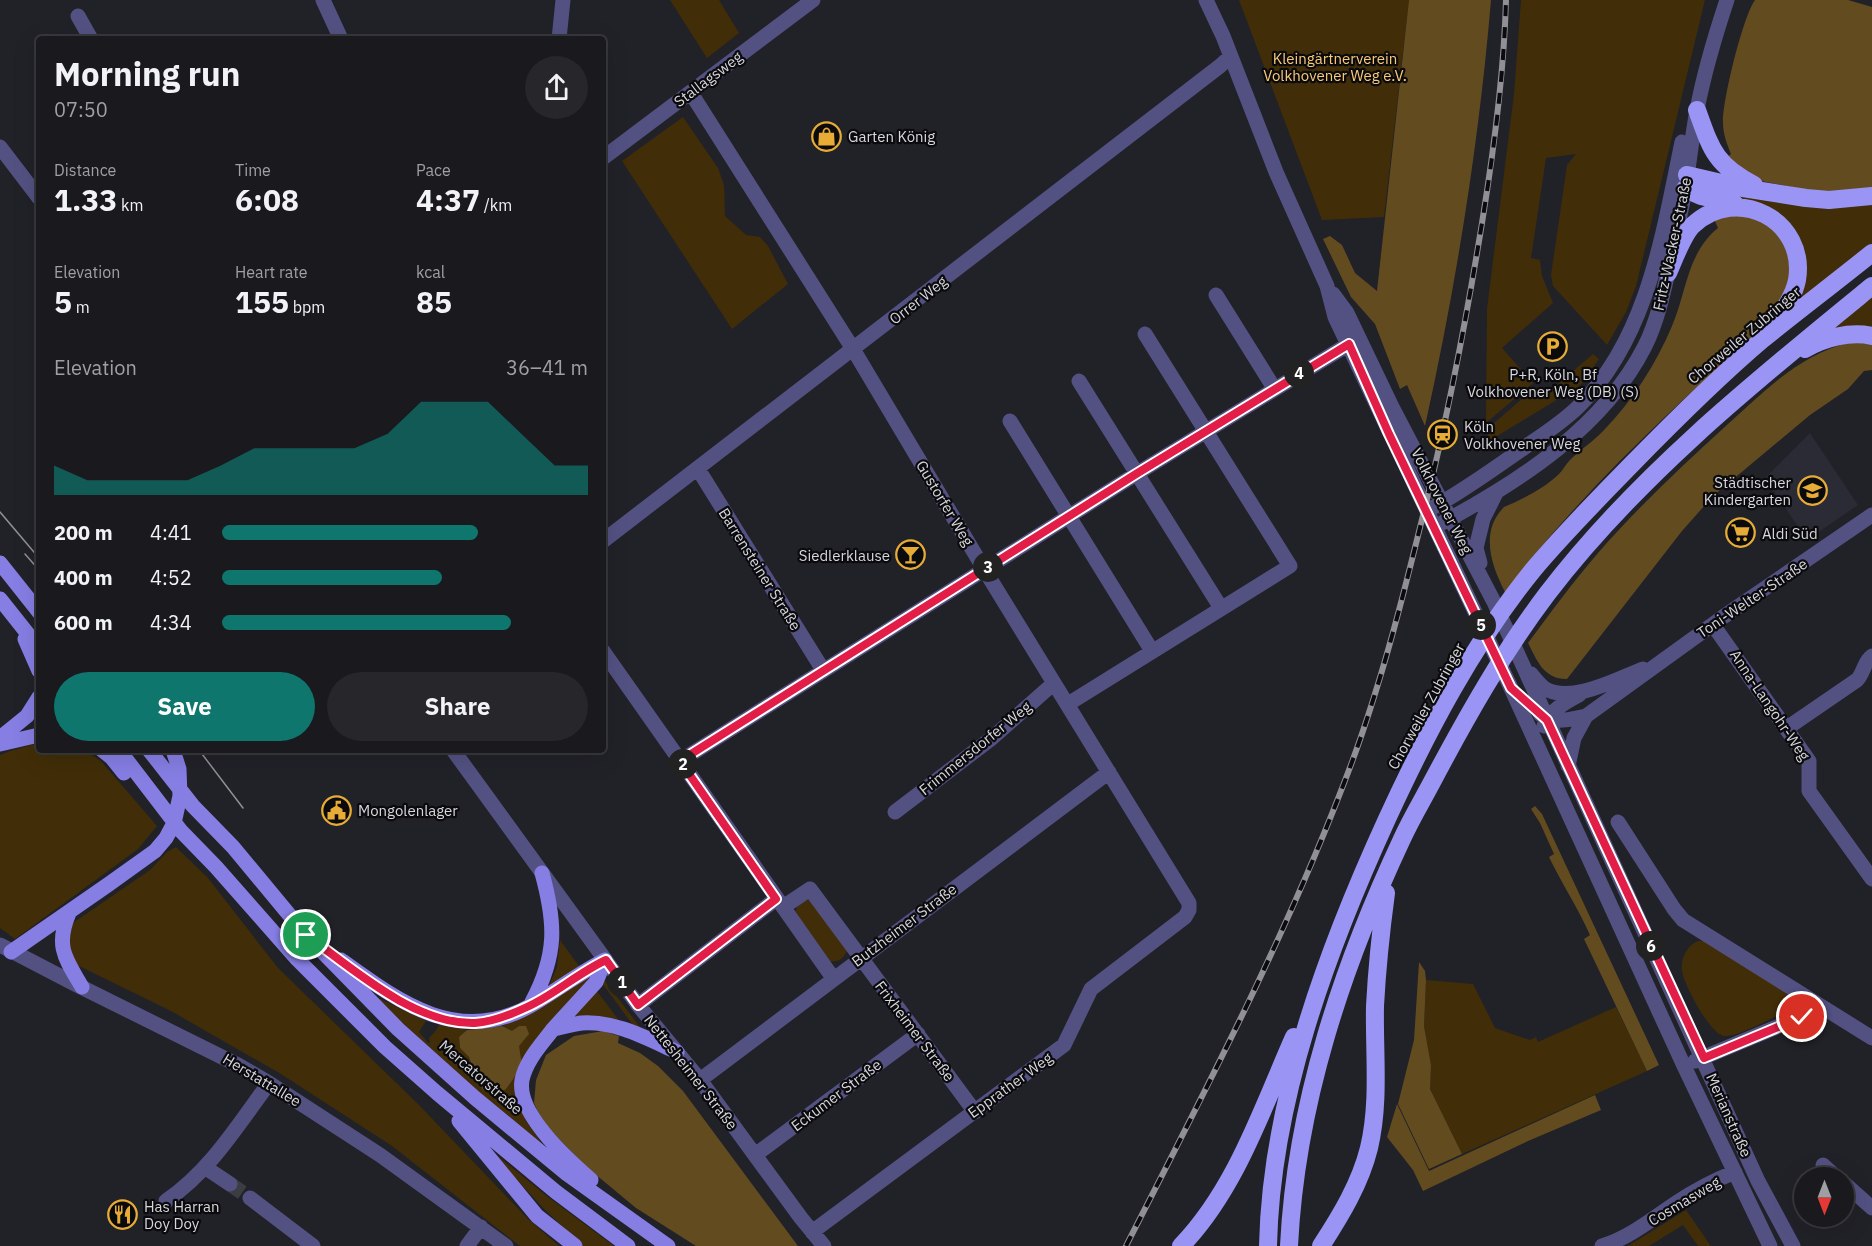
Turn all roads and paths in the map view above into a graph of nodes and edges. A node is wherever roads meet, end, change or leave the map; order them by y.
1 (323, 0) edge
2 (563, 0) edge
3 (813, 0) edge
4 (1206, 0) edge
5 (1727, 0) edge
6 (78, 16) dead end
7 (89, 36) edge
8 (340, 36) edge
9 (559, 36) edge
10 (1231, 56) junction
11 (691, 93) junction
12 (1697, 110) junction
13 (0, 147) edge
14 (606, 154) edge
15 (1680, 182) junction
16 (1766, 192) junction
17 (36, 194) edge
18 (1872, 196) edge
19 (1745, 206) junction
20 (1872, 253) edge
21 (1668, 273) junction
22 (1327, 286) junction
23 (1872, 286) edge
24 (1216, 295) dead end
25 (1355, 330) junction
26 (1145, 334) dead end
27 (1872, 336) edge
28 (1761, 341) junction
29 (1349, 344) junction
30 (853, 349) junction
31 (1768, 370) junction
32 (1079, 381) dead end
33 (1274, 388) junction
34 (1010, 421) dead end
35 (1206, 431) junction
36 (698, 469) junction
37 (1136, 474) junction
38 (1496, 493) junction
39 (1443, 502) junction
40 (1427, 512) junction
41 (1872, 515) edge
42 (1069, 517) junction
43 (1457, 520) junction
44 (1434, 527) junction
45 (606, 539) edge
46 (0, 563) edge
47 (984, 569) junction
48 (15, 582) junction
49 (1485, 584) junction
50 (36, 594) edge
51 (0, 599) edge
52 (36, 608) edge
53 (1221, 608) junction
54 (15, 618) junction
55 (1713, 625) junction
56 (36, 644) edge
57 (1152, 651) junction
58 (606, 655) edge
59 (1872, 656) edge
60 (1662, 661) junction
61 (36, 664) edge
62 (1525, 668) junction
63 (823, 670) junction
64 (1054, 683) junction
65 (1511, 688) junction
66 (1592, 689) junction
67 (36, 702) edge
68 (1068, 704) junction
69 (1586, 716) junction
70 (1547, 720) junction
71 (1787, 728) junction
72 (36, 736) edge
73 (1532, 736) joint
74 (0, 738) edge
75 (0, 744) edge
76 (106, 753) edge
77 (121, 753) edge
78 (151, 753) edge
79 (174, 753) edge
80 (455, 753) edge
81 (1541, 754) junction
82 (680, 761) junction
83 (1568, 766) junction
84 (1109, 772) junction
85 (162, 807) junction
86 (895, 812) dead end
87 (1618, 822) dead end
88 (1403, 836) junction
89 (542, 873) junction
90 (1872, 879) edge
91 (780, 903) junction
92 (69, 913) junction
93 (1185, 917) joint
94 (306, 935) junction
95 (4, 952) edge
96 (861, 958) junction
97 (606, 960) junction
98 (1325, 970) junction
99 (833, 978) junction
100 (82, 987) junction
101 (638, 1005) junction
102 (530, 1006) junction
103 (1822, 1008) junction
104 (554, 1029) junction
105 (918, 1034) junction
106 (1872, 1038) edge
107 (677, 1052) junction
108 (1704, 1058) junction
109 (1684, 1066) junction
110 (699, 1080) junction
111 (269, 1083) junction
112 (437, 1093) junction
113 (975, 1112) junction
114 (755, 1155) junction
115 (206, 1167) junction
116 (1735, 1172) junction
117 (230, 1184) tunnel mouth
118 (1854, 1192) edge
119 (250, 1198) tunnel mouth
120 (166, 1201) dead end
121 (1872, 1208) edge
122 (481, 1227) junction
123 (812, 1232) junction
124 (313, 1246) edge
125 (467, 1246) edge
126 (506, 1246) edge
127 (575, 1246) edge
128 (628, 1246) edge
129 (668, 1246) edge
130 (824, 1246) edge
131 (1181, 1246) edge
132 (1268, 1246) edge
133 (1289, 1246) edge
134 (1321, 1246) edge
135 (1602, 1246) edge
136 (1770, 1246) edge
137 (1793, 1246) edge

1 - 8 street
2 - 9 street
3 - 11 street, Stallagsweg
4 - 10 street, Volkhovener Weg
5 - 12 street, Fritz-Wacker-Straße
6 - 7 street
10 - 22 street, Volkhovener Weg
10 - 30 street, Orrer Weg
11 - 14 street, Stallagsweg
11 - 30 street, Gustorfer Weg
12 - 15 street, Fritz-Wacker-Straße
12 - 16 highway
13 - 17 street
15 - 16 highway
15 - 19 highway
15 - 21 street, Fritz-Wacker-Straße
15 - 39 street, Fritz-Wacker-Straße
16 - 18 highway
19 - 21 highway
19 - 28 highway
20 - 28 highway, Chorweiler Zubringer
21 - 38 street, Fritz-Wacker-Straße
22 - 25 street, Volkhovener Weg
22 - 29 street, Volkhovener Weg
23 - 31 highway
24 - 33 street
25 - 29 street
25 - 39 street, Volkhovener Weg
26 - 35 street
27 - 31 highway
28 - 98 highway, Chorweiler Zubringer
29 - 33 street
29 - 40 street, Volkhovener Weg
30 - 36 street, Orrer Weg
30 - 47 street, Gustorfer Weg
31 - 88 highway
32 - 37 street
33 - 35 street
34 - 42 street
35 - 37 street
35 - 53 street
36 - 45 street, Orrer Weg
36 - 63 street, Barrensteiner Straße
37 - 42 street
37 - 53 street
38 - 43 street, Fritz-Wacker-Straße
38 - 49 street
39 - 40 street, Fritz-Wacker-Straße
39 - 43 street, Volkhovener Weg
40 - 44 street, Volkhovener Weg
41 - 55 street, Toni-Welter-Straße
42 - 47 street
42 - 57 street
43 - 44 street, Fritz-Wacker-Straße
43 - 49 street, Volkhovener Weg
44 - 65 street, Volkhovener Weg
46 - 48 main road
47 - 63 street
47 - 64 street, Gustorfer Weg
48 - 50 main road
48 - 52 main road
49 - 62 street, Volkhovener Weg
51 - 54 main road
53 - 57 street
54 - 56 main road
54 - 61 main road
55 - 60 street, Toni-Welter-Straße
55 - 71 street, Anna-Langohr-Weg
57 - 68 street
58 - 82 street
59 - 71 street
60 - 66 street, Toni-Welter-Straße
60 - 69 street, Toni-Welter-Straße
62 - 66 street, Toni-Welter-Straße
62 - 70 street, Volkhovener Weg
63 - 82 street
64 - 68 street, Gustorfer Weg
64 - 86 street, Frimmersdorfer Weg
65 - 70 street
65 - 73 street, Volkhovener Weg
66 - 70 street, Toni-Welter-Straße
67 - 74 main road
68 - 84 street, Gustorfer Weg
69 - 70 street, Toni-Welter-Straße
69 - 83 street, Toni-Welter-Straße
70 - 81 street
70 - 83 street, Merianstraße
71 - 90 street, Anna-Langohr-Weg
72 - 75 main road
73 - 81 street, Merianstraße
76 - 85 main road
77 - 85 main road
78 - 94 main road, Mercatorstraße
79 - 92 main road
80 - 89 street, Nettesheimer Straße
81 - 109 street, Merianstraße
82 - 91 street
83 - 108 street, Merianstraße
84 - 93 street, Gustorfer Weg
84 - 96 street, Butzheimer Straße
85 - 112 main road
87 - 103 street
88 - 133 highway
88 - 134 highway
89 - 97 street, Nettesheimer Straße
89 - 102 main road
91 - 96 street, Frixheimer Straße
91 - 99 street
91 - 101 street
92 - 95 main road
92 - 100 main road
93 - 113 street, Epprather Weg
94 - 102 main road
94 - 129 main road, Mercatorstraße
95 - 100 street, Herstattallee
96 - 99 street, Butzheimer Straße
96 - 105 street, Frixheimer Straße
97 - 101 street, Nettesheimer Straße
97 - 102 main road
97 - 104 main road
98 - 131 highway
98 - 132 highway, Chorweiler Zubringer
99 - 110 street, Butzheimer Straße
100 - 111 street, Herstattallee
101 - 107 street, Nettesheimer Straße
103 - 106 street
103 - 108 street
104 - 107 main road
104 - 129 main road
105 - 113 street, Frixheimer Straße
105 - 114 street, Eckumer Straße
107 - 110 street, Nettesheimer Straße
108 - 109 street
108 - 137 street, Merianstraße
109 - 116 street, Merianstraße
110 - 114 street, Nettesheimer Straße
111 - 115 street
111 - 122 street, Herstattallee
112 - 127 main road
112 - 128 main road
113 - 123 street, Epprather Weg
114 - 123 street, Nettesheimer Straße
115 - 117 street
115 - 120 street
116 - 135 street, Cosmasweg
116 - 136 street, Merianstraße
118 - 121 street
119 - 124 street
122 - 125 street
122 - 126 street, Herstattallee
123 - 130 street, Nettesheimer Straße

